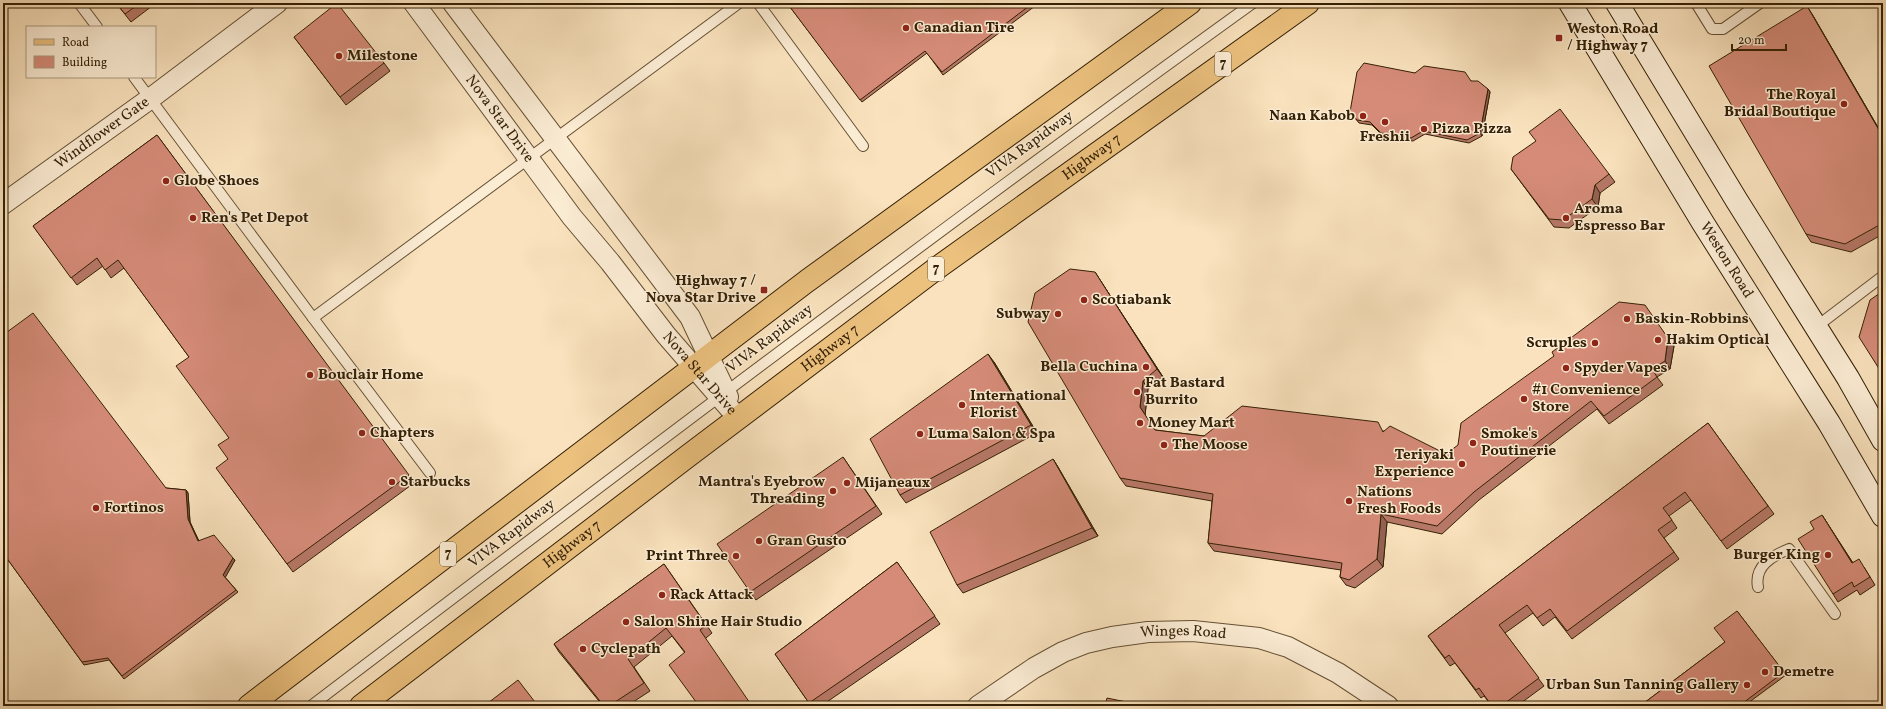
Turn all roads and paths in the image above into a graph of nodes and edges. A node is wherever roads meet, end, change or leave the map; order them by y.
1 (79, 3) edge
2 (277, 3) edge
3 (414, 3) edge
4 (453, 3) edge
5 (738, 3) edge
6 (758, 3) edge
7 (1190, 3) edge
8 (1253, 3) edge
9 (1308, 3) edge
10 (1570, 3) edge
11 (1617, 3) edge
12 (1696, 3) edge
13 (1760, 3) edge
14 (96, 26) edge
15 (135, 78) edge
16 (151, 98) junction
17 (557, 138) junction
18 (863, 146) dead end
19 (529, 158) junction
20 (3, 204) edge
21 (1883, 276) edge
22 (313, 318) junction
23 (1816, 327) junction
24 (701, 361) junction
25 (722, 393) junction
26 (738, 418) junction
27 (1883, 440) edge
28 (430, 473) dead end
29 (1883, 516) edge
30 (1758, 587) dead end
31 (1835, 614) dead end
32 (249, 706) edge
33 (311, 706) edge
34 (361, 706) edge
35 (978, 706) edge
36 (1388, 706) edge

1 - 14 lane
2 - 16 street, Windflower Gate
3 - 19 street, Nova Star Drive
4 - 17 street, Nova Star Drive
5 - 17 lane
6 - 18 lane
7 - 24 main road, 7
8 - 25 lane, VIVA Rapidway
9 - 26 main road, Highway 7 / 7
10 - 29 main road, Weston Road
11 - 23 main road
12 - 13 lane
15 - 16 lane
16 - 20 street, Windflower Gate
16 - 22 lane
17 - 19 lane
17 - 24 street, Nova Star Drive
19 - 22 lane
19 - 24 street, Nova Star Drive
21 - 23 lane
22 - 28 lane
23 - 27 main road
24 - 25 street, Nova Star Drive
24 - 32 main road, 7
25 - 26 street, Nova Star Drive
25 - 33 lane, VIVA Rapidway
26 - 34 main road, Highway 7 / 7
30 - 31 lane
35 - 36 street, Winges Road

